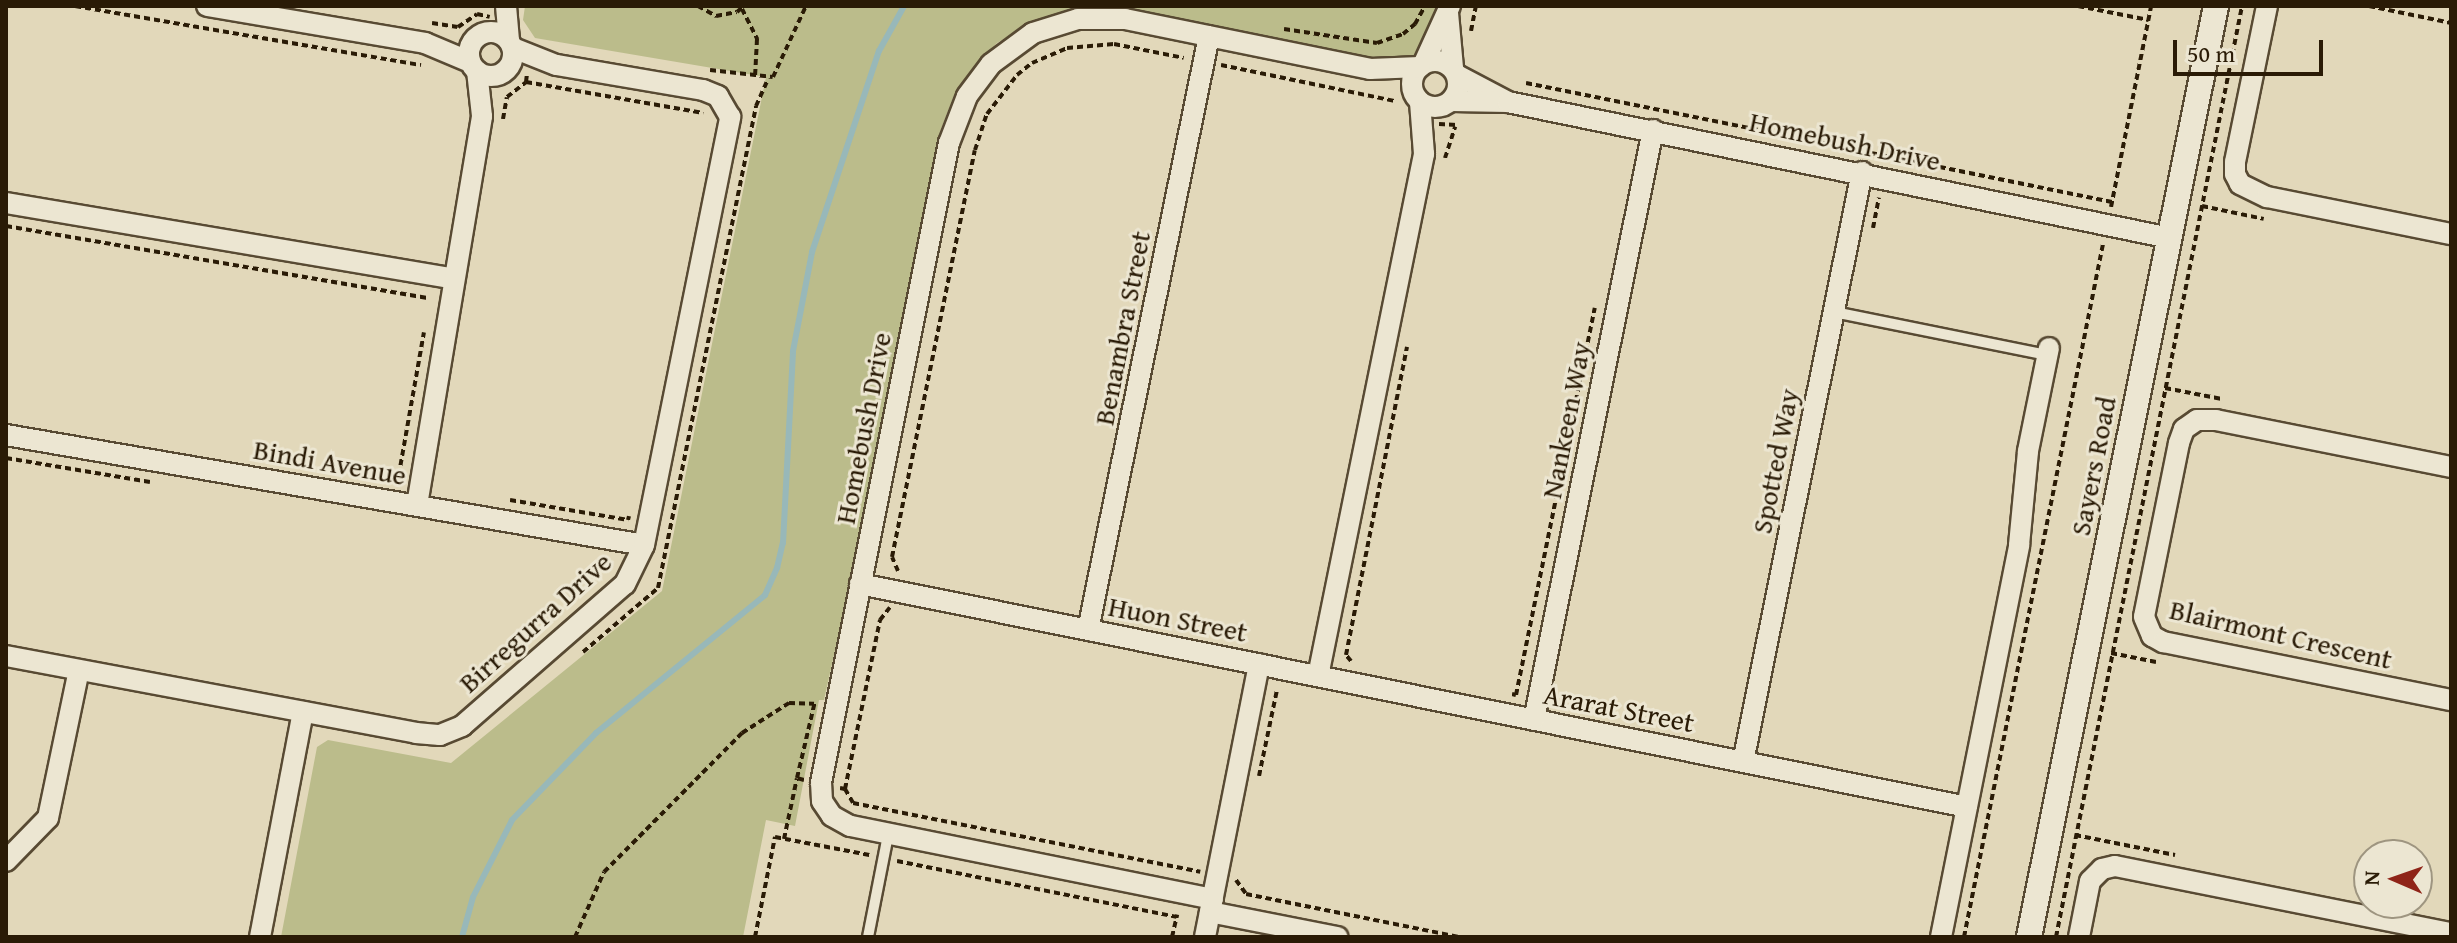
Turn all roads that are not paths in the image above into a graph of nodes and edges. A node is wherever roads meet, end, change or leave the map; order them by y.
1 (207, 6) edge
2 (2216, 6) edge
3 (2267, 6) edge
4 (1449, 10) edge
5 (289, 13) edge
6 (487, 17) edge
7 (1209, 36) junction
8 (425, 43) junction
9 (511, 44) junction
10 (1425, 59) junction
11 (556, 65) junction
12 (474, 67) junction
13 (1370, 69) junction
14 (1455, 72) junction
15 (516, 74) junction
16 (1508, 102) junction
17 (1440, 110) junction
18 (482, 116) junction
19 (1653, 130) junction
20 (1862, 172) junction
21 (6, 203) edge
22 (2451, 234) edge
23 (2170, 238) junction
24 (453, 279) junction
25 (1834, 312) junction
26 (2049, 352) joint
27 (6, 435) edge
28 (2451, 467) edge
29 (417, 505) junction
30 (644, 545) junction
31 (860, 584) junction
32 (1088, 630) junction
33 (6, 656) edge
34 (1259, 664) junction
35 (79, 670) junction
36 (1318, 676) junction
37 (2451, 700) edge
38 (303, 712) junction
39 (1534, 720) junction
40 (1743, 762) junction
41 (1967, 807) junction
42 (888, 835) junction
43 (6, 861) edge
44 (1211, 906) junction
45 (2451, 933) edge
46 (260, 937) edge
47 (868, 937) edge
48 (1205, 937) edge
49 (1338, 937) edge
50 (1941, 937) edge
51 (2029, 937) edge
52 (2079, 937) edge

1 - 5 street
2 - 23 street, Sayers Road
3 - 22 street
4 - 10 street
4 - 14 street
5 - 8 street
6 - 8 street
6 - 9 street
6 - 9 street
6 - 12 street
7 - 13 street, Homebush Drive
7 - 31 street, Homebush Drive
7 - 32 street, Benambra Street
8 - 12 street
9 - 11 street
9 - 15 street
10 - 13 street, Homebush Drive
10 - 14 street, Homebush Drive
10 - 17 street
11 - 15 street
11 - 30 street, Birregurra Drive
12 - 15 street
12 - 18 street
13 - 17 street, Homebush Drive
14 - 16 street, Homebush Drive
14 - 17 street
15 - 18 street
16 - 17 street, Homebush Drive
16 - 19 street, Homebush Drive
17 - 36 street
18 - 24 street
19 - 20 street, Homebush Drive
19 - 39 street, Nankeen Way
20 - 23 street, Homebush Drive
20 - 25 street, Spotted Way
21 - 24 street
23 - 51 street, Sayers Road
24 - 29 street
25 - 26 lane
25 - 40 street, Spotted Way
26 - 41 street
27 - 29 street, Bindi Avenue
28 - 37 street, Blairmont Crescent
29 - 30 street, Bindi Avenue
30 - 38 street, Birregurra Drive
31 - 32 street, Huon Street
31 - 42 street, Homebush Drive
32 - 34 street, Huon Street
33 - 35 street, Birregurra Drive
34 - 36 street, Ararat Street
34 - 44 street, Huon Street
35 - 38 street, Birregurra Drive
35 - 43 street
36 - 39 street, Ararat Street
38 - 46 street
39 - 40 street, Ararat Street
40 - 41 street, Ararat Street
41 - 50 street
42 - 44 street
42 - 47 lane
44 - 48 street, Huon Street
44 - 49 street
45 - 52 street

